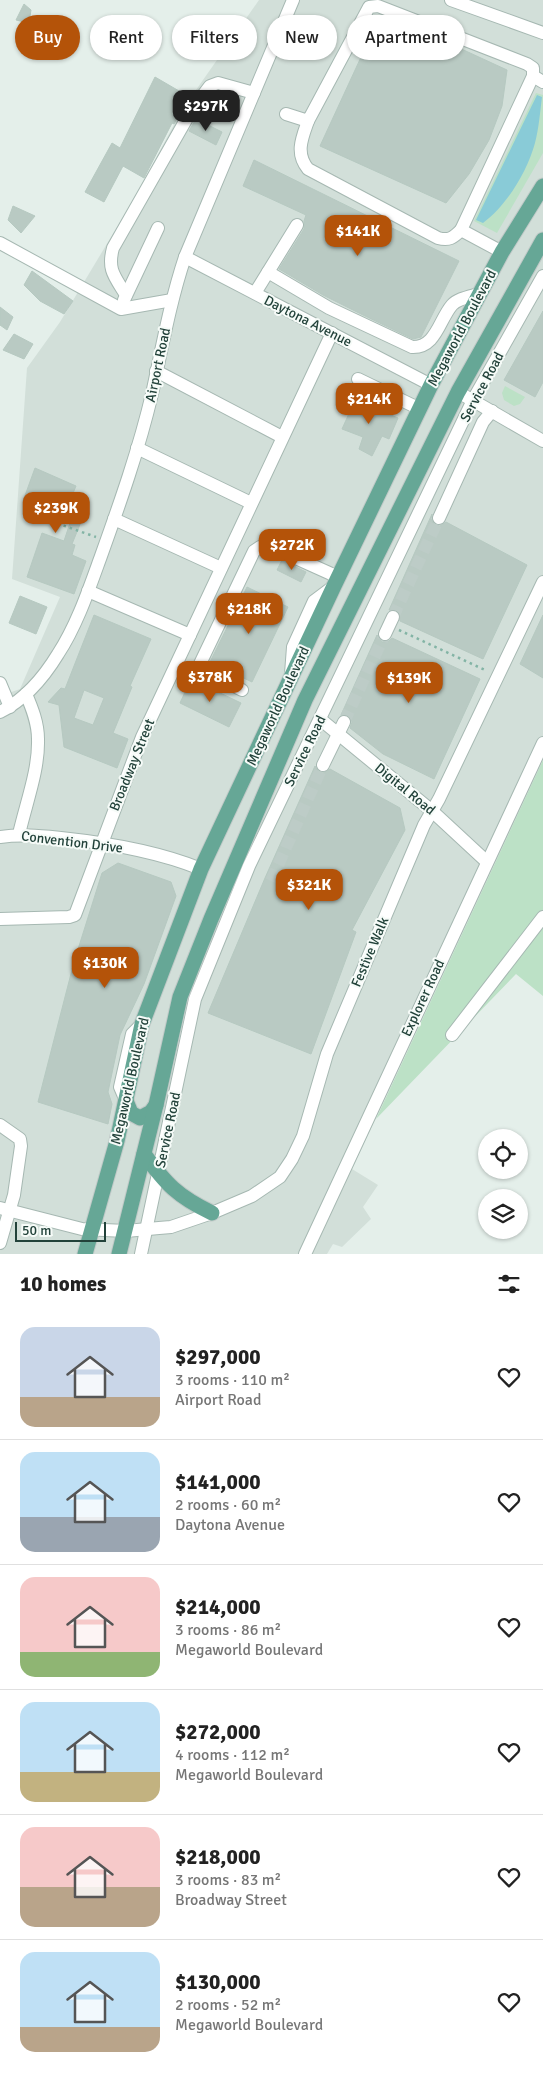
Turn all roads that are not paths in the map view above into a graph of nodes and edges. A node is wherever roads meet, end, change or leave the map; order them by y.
1 (293, 0) edge
2 (451, 0) edge
3 (543, 33) edge
4 (538, 79) edge
5 (254, 92) junction
6 (286, 114) dead end
7 (308, 121) junction
8 (543, 186) edge
9 (297, 226) dead end
10 (158, 228) dead end
11 (461, 230) junction
12 (543, 240) edge
13 (0, 243) edge
14 (502, 252) junction
15 (185, 257) junction
16 (268, 272) junction
17 (543, 276) edge
18 (481, 293) junction
19 (255, 294) junction
20 (126, 295) junction
21 (172, 300) junction
22 (121, 309) junction
23 (332, 333) junction
24 (156, 371) junction
25 (358, 379) dead end
26 (432, 385) junction
27 (458, 392) junction
28 (473, 400) junction
29 (420, 408) junction
30 (492, 411) junction
31 (282, 437) junction
32 (543, 441) edge
33 (137, 448) junction
34 (251, 504) junction
35 (439, 518) tunnel mouth
36 (114, 519) junction
37 (221, 568) junction
38 (336, 582) junction
39 (543, 582) edge
40 (88, 591) junction
41 (190, 635) junction
42 (178, 659) junction
43 (198, 668) junction
44 (0, 684) edge
45 (242, 690) dead end
46 (26, 694) junction
47 (5, 710) edge
48 (320, 719) junction
49 (344, 722) tunnel mouth
50 (338, 734) junction
51 (543, 744) edge
52 (323, 765) tunnel mouth
53 (432, 811) junction
54 (19, 834) junction
55 (0, 837) edge
56 (102, 842) junction
57 (486, 862) junction
58 (201, 869) junction
59 (543, 917) edge
60 (0, 919) edge
61 (452, 1034) dead end
62 (126, 1101) junction
63 (156, 1105) junction
64 (0, 1126) edge
65 (144, 1154) junction
66 (159, 1174) junction
67 (4, 1209) edge
68 (212, 1213) junction
69 (146, 1229) junction
70 (93, 1230) junction
71 (126, 1231) junction
72 (0, 1243) edge
73 (85, 1254) edge
74 (119, 1254) edge
75 (141, 1254) edge
76 (305, 1254) edge

1 - 5 street, Airport Road
2 - 3 street
4 - 7 street
4 - 11 street
5 - 15 street, Airport Road
5 - 20 street
6 - 7 street
7 - 11 street
8 - 14 main road, Megaworld Boulevard
9 - 16 street
10 - 20 street
11 - 14 street
12 - 27 main road, Megaworld Boulevard
13 - 22 street
14 - 18 main road, Megaworld Boulevard
15 - 19 street, Daytona Avenue
15 - 21 street, Airport Road
16 - 18 street
16 - 19 street
17 - 28 street, Service Road
18 - 26 main road, Megaworld Boulevard
19 - 23 street, Daytona Avenue
20 - 22 street
21 - 22 street
21 - 24 street, Airport Road
23 - 26 street, Daytona Avenue
23 - 31 street, Broadway Street
24 - 31 street
24 - 33 street, Airport Road
25 - 29 street
26 - 29 main road, Megaworld Boulevard
27 - 28 street
27 - 63 main road, Megaworld Boulevard
28 - 30 street
28 - 48 street, Service Road
29 - 38 main road, Megaworld Boulevard
30 - 32 street
30 - 35 street
31 - 34 street, Broadway Street
33 - 34 street
33 - 36 street, Airport Road
34 - 37 street, Broadway Street
36 - 37 street
36 - 40 street, Airport Road
37 - 41 street, Broadway Street
38 - 43 street
38 - 58 main road, Megaworld Boulevard
39 - 53 street, Festive Walk
40 - 41 street
40 - 46 street, Airport Road
41 - 42 street, Broadway Street
42 - 43 street
42 - 56 street, Broadway Street
43 - 45 street
44 - 47 street
46 - 47 street, Airport Road
46 - 54 street
48 - 50 street, Digital Road
48 - 66 street, Service Road
49 - 50 street
50 - 52 street
50 - 53 street, Digital Road
51 - 57 street, Explorer Road
53 - 57 street, Digital Road
53 - 68 street, Festive Walk
54 - 55 street, Convention Drive
54 - 56 street, Convention Drive
56 - 58 street, Convention Drive
56 - 60 street, Broadway Street
57 - 76 street, Explorer Road
58 - 62 main road, Megaworld Boulevard
59 - 61 street
62 - 63 main road
62 - 70 main road, Megaworld Boulevard
63 - 65 main road, Megaworld Boulevard
64 - 67 street
65 - 66 main road
65 - 71 main road, Megaworld Boulevard
66 - 68 main road
66 - 69 street, Service Road
67 - 70 street
67 - 72 street
68 - 69 street, Festive Walk
69 - 71 street, Festive Walk
69 - 75 street, Service Road
70 - 71 street, Festive Walk
70 - 73 main road, Megaworld Boulevard
71 - 74 main road, Megaworld Boulevard

